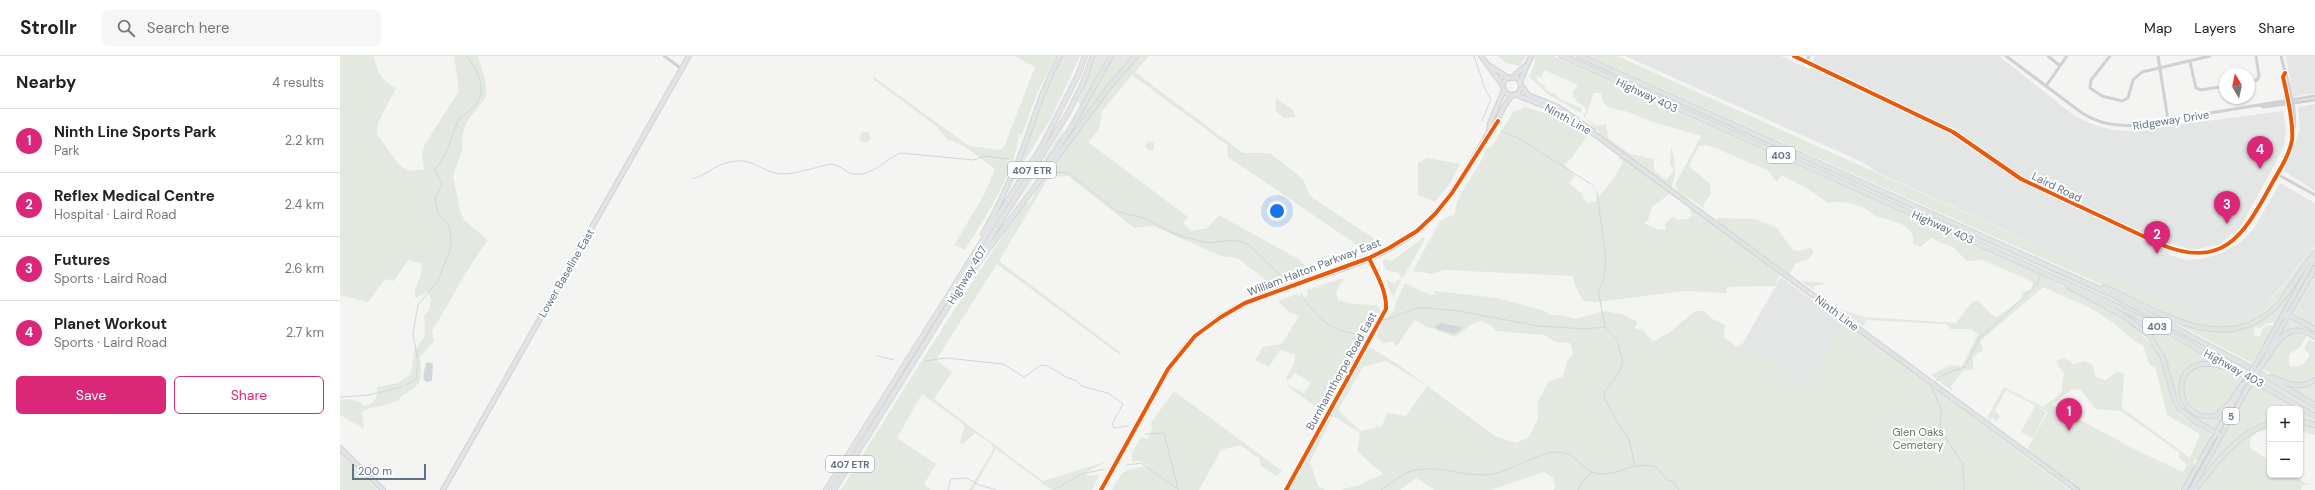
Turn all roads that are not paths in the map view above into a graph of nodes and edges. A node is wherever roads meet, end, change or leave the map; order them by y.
1 (664, 56) edge
2 (689, 56) edge
3 (1060, 56) edge
4 (1085, 56) edge
5 (1093, 56) edge
6 (1111, 56) edge
7 (1136, 56) edge
8 (1481, 56) edge
9 (1531, 56) edge
10 (1562, 56) edge
11 (1580, 56) edge
12 (1794, 56) edge
13 (1809, 56) edge
14 (2006, 56) edge
15 (2048, 56) edge
16 (2067, 56) edge
17 (2110, 56) edge
18 (2158, 56) edge
19 (2210, 56) edge
20 (2256, 56) edge
21 (2281, 56) edge
22 (1806, 62) junction
23 (2190, 62) junction
24 (1488, 65) junction
25 (2060, 65) junction
26 (1525, 66) junction
27 (2160, 68) junction
28 (682, 69) junction
29 (1510, 78) junction
30 (2255, 80) edge
31 (1520, 84) junction
32 (2046, 86) junction
33 (1504, 87) junction
34 (2219, 87) edge
35 (1514, 95) junction
36 (2315, 96) edge
37 (2315, 100) edge
38 (2290, 102) junction
39 (2168, 120) junction
40 (1489, 132) junction
41 (1597, 136) junction
42 (2277, 174) junction
43 (1032, 188) junction
44 (2315, 195) edge
45 (2315, 253) edge
46 (2315, 257) edge
47 (1369, 258) junction
48 (2315, 268) edge
49 (2074, 276) junction
50 (959, 277) junction
51 (2053, 277) junction
52 (964, 281) junction
53 (2286, 315) junction
54 (2315, 329) edge
55 (2315, 337) edge
56 (2261, 362) junction
57 (2251, 368) junction
58 (2257, 371) joint
59 (2315, 380) edge
60 (2258, 381) junction
61 (2245, 384) junction
62 (2315, 405) edge
63 (2315, 416) edge
64 (2303, 422) edge
65 (2267, 424) edge
66 (2315, 425) edge
67 (2218, 434) junction
68 (340, 448) edge
69 (383, 490) edge
70 (443, 490) edge
71 (826, 490) edge
72 (834, 490) edge
73 (1100, 490) edge
74 (1286, 490) edge
75 (2077, 490) edge
76 (2184, 490) edge
77 (2191, 490) edge
78 (2195, 490) edge

1 - 28 street
2 - 28 main road, Lower Baseline East
3 - 50 highway
4 - 50 highway, Highway 407 / 407 ETR
5 - 52 highway, Highway 407 / 407 ETR
6 - 43 highway
7 - 43 highway
8 - 24 main road
9 - 26 main road
10 - 51 highway, Highway 403 / 403
11 - 49 highway, Highway 403 / 403
12 - 22 street, Laird Road
13 - 22 street
14 - 32 street, Ridgeway Drive
15 - 25 street
16 - 25 street
17 - 27 street
18 - 27 street
19 - 23 street
20 - 30 street
21 - 38 street, Laird Road
22 - 42 street, Laird Road
23 - 27 street
23 - 34 street
24 - 29 main road
24 - 33 main road
25 - 32 street
26 - 29 main road
26 - 31 main road
27 - 39 street
28 - 70 main road, Lower Baseline East
29 - 31 main road
29 - 33 main road
31 - 35 main road
31 - 41 main road, Ninth Line
32 - 39 street, Ridgeway Drive
33 - 35 main road
33 - 40 main road, William Halton Parkway East
35 - 40 main road, William Halton Parkway East
35 - 41 main road, Ninth Line
36 - 38 street, Ridgeway Drive
37 - 38 street, Ridgeway Drive
38 - 39 street, Ridgeway Drive
38 - 42 street, Laird Road
40 - 47 main road, William Halton Parkway East
41 - 75 main road, Ninth Line
42 - 44 street
43 - 52 highway
45 - 49 highway
46 - 53 main road, 5
47 - 73 main road, William Halton Parkway East
47 - 74 street, Burnhamthorpe Road East
48 - 53 main road, 5
49 - 57 highway, Highway 403 / 403
50 - 71 highway, Highway 407 / 407 ETR
51 - 60 highway, Highway 403 / 403
51 - 67 highway
52 - 72 highway, Highway 407 / 407 ETR
53 - 54 highway
53 - 56 main road, 5
55 - 56 highway
56 - 58 highway, bridge
56 - 61 main road, 5, bridge
57 - 59 highway
57 - 62 highway, Highway 403 / 403
58 - 61 main road, 5, bridge
60 - 61 highway
60 - 63 highway, Highway 403 / 403
61 - 67 main road, 5
64 - 66 highway
65 - 78 highway
67 - 76 main road, 5
67 - 77 main road, 5
68 - 69 main road

